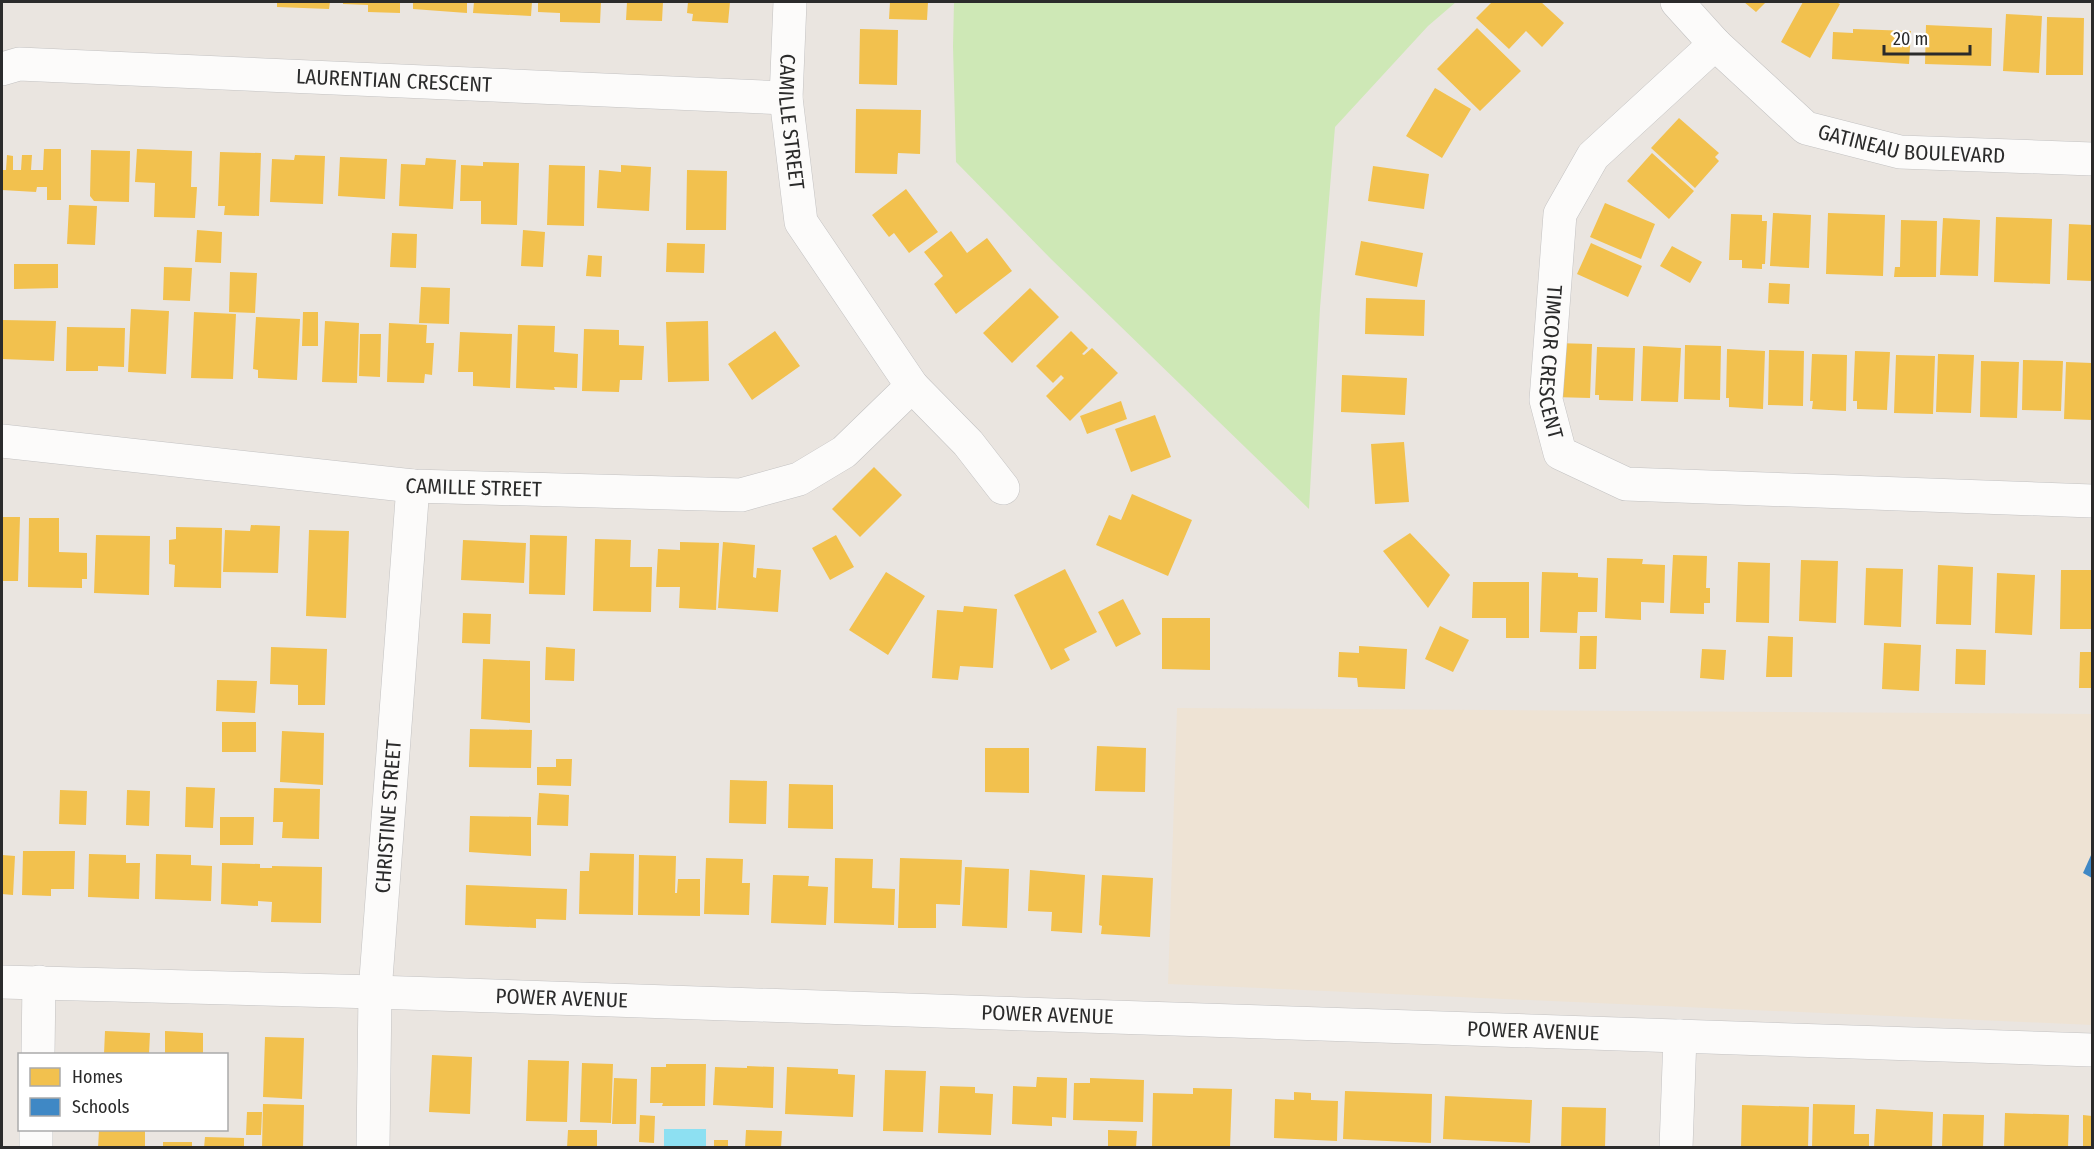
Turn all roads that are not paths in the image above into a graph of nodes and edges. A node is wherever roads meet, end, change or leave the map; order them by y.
1 (790, 2) edge
2 (1677, 2) edge
3 (1715, 44) junction
4 (2, 69) edge
5 (786, 98) junction
6 (2092, 159) edge
7 (912, 386) junction
8 (2, 441) edge
9 (413, 486) junction
10 (1003, 488) dead end
11 (2092, 501) edge
12 (2, 982) edge
13 (39, 982) junction
14 (375, 992) junction
15 (1680, 1036) junction
16 (2092, 1050) edge
17 (38, 1053) edge
18 (36, 1131) edge
19 (36, 1148) edge
20 (373, 1148) edge
21 (1676, 1148) edge

1 - 5 street, CAMILLE STREET
2 - 3 street, GATINEAU BOULEVARD
3 - 6 street, GATINEAU BOULEVARD
3 - 11 street, TIMCOR CRESCENT
4 - 5 street, LAURENTIAN CRESCENT
5 - 7 street, CAMILLE STREET
7 - 9 street, CAMILLE STREET
7 - 10 street, CAMILLE STREET
8 - 9 street, CAMILLE STREET
9 - 14 street, CHRISTINE STREET
12 - 13 street, POWER AVENUE
13 - 14 street, POWER AVENUE
13 - 17 street
14 - 15 street, POWER AVENUE
14 - 20 street, CHRISTINE STREET
15 - 16 street, POWER AVENUE
15 - 21 street
18 - 19 street

